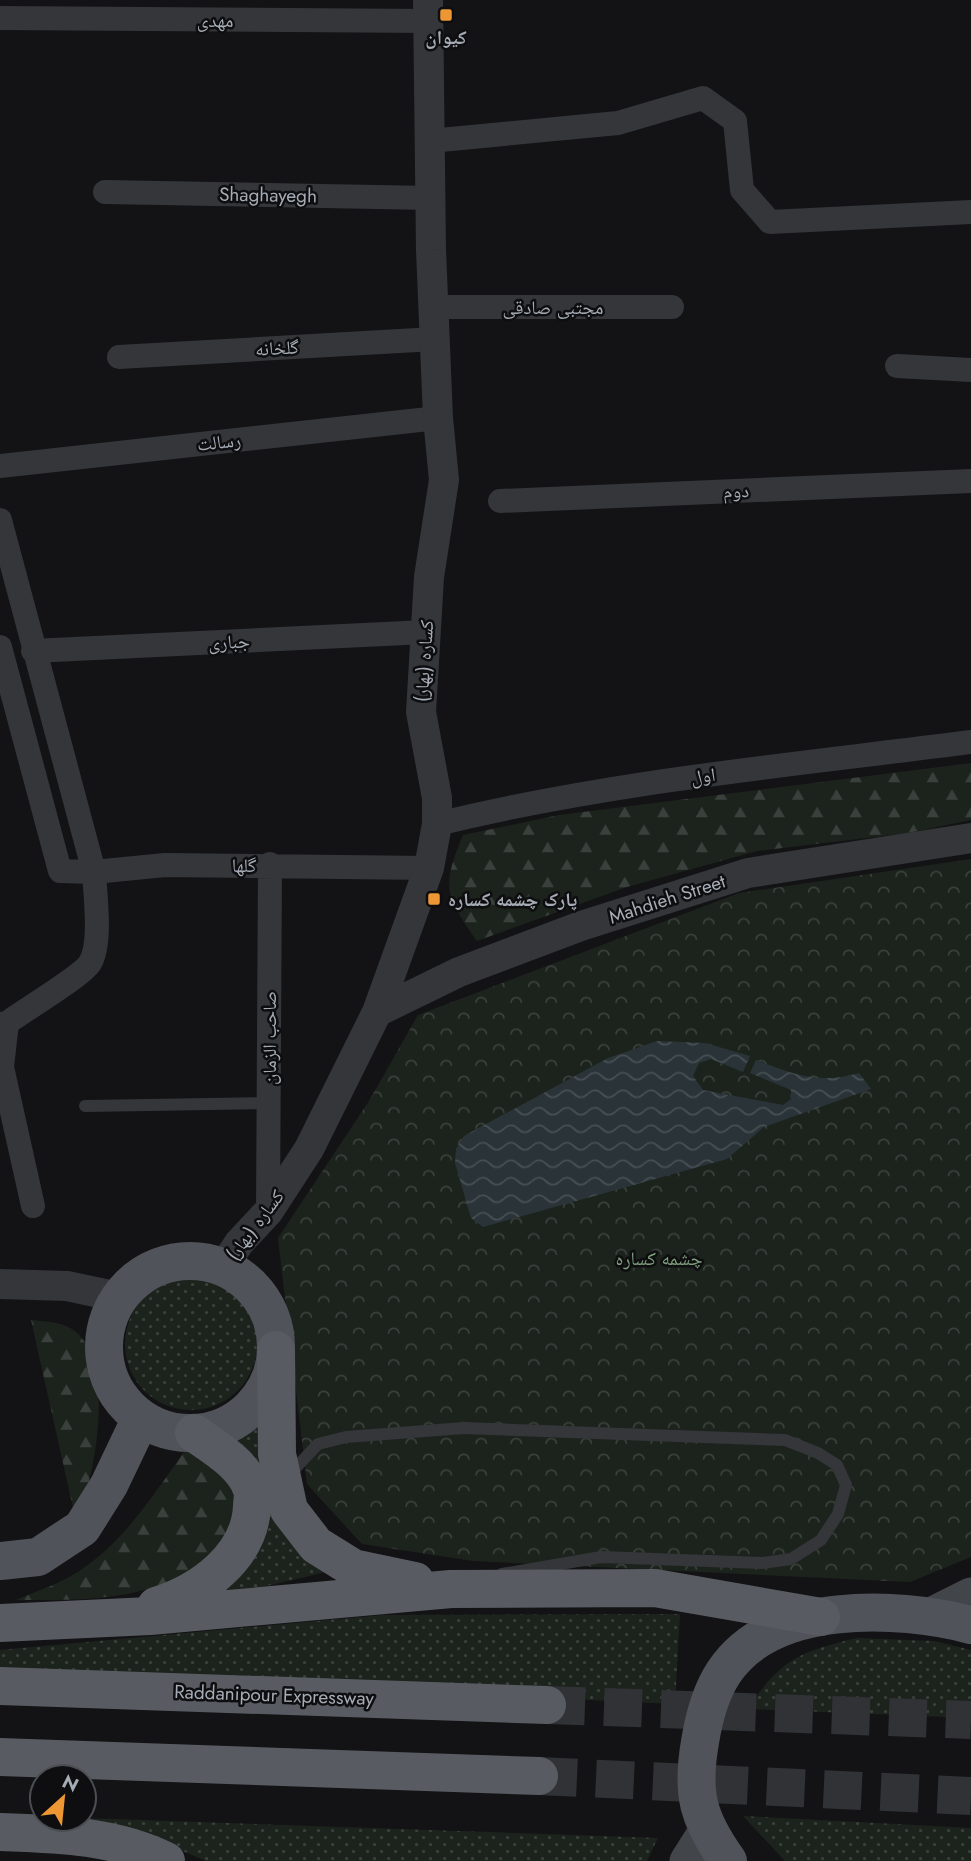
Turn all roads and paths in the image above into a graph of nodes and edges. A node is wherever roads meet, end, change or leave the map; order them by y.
1 (429, 10) edge
2 (0, 18) edge
3 (429, 141) junction
4 (105, 192) dead end
5 (430, 198) junction
6 (971, 212) edge
7 (434, 307) junction
8 (672, 307) dead end
9 (435, 339) junction
10 (119, 357) dead end
11 (897, 366) dead end
12 (971, 370) edge
13 (438, 418) junction
14 (0, 466) edge
15 (971, 481) edge
16 (500, 501) dead end
17 (0, 520) edge
18 (426, 632) junction
19 (0, 647) edge
20 (33, 651) junction
21 (971, 742) edge
22 (438, 824) junction
23 (971, 838) edge
24 (270, 864) junction
25 (429, 869) junction
26 (94, 872) junction
27 (377, 1012) junction
28 (4, 1023) edge
29 (269, 1102) junction
30 (85, 1106) dead end
31 (33, 1206) dead end
32 (268, 1212) junction
33 (223, 1267) junction
34 (0, 1284) edge
35 (119, 1297) junction
36 (276, 1350) junction
37 (141, 1418) junction
38 (194, 1433) junction
39 (283, 1481) junction
40 (0, 1561) edge
41 (463, 1589) junction
42 (971, 1595) edge
43 (931, 1615) junction
44 (118, 1617) junction
45 (821, 1617) junction
46 (0, 1623) edge
47 (971, 1625) edge
48 (0, 1686) edge
49 (547, 1705) tunnel mouth
50 (0, 1757) edge
51 (540, 1776) tunnel mouth
52 (0, 1832) edge
53 (707, 1851) edge
54 (166, 1861) edge

1 - 2 street, مهدی
1 - 3 street, کساره (بهار)
3 - 5 street, کساره (بهار)
3 - 6 street
4 - 5 street, Shaghayegh
5 - 7 street, کساره (بهار)
7 - 8 street, مجتبی صادقی
7 - 9 street, کساره (بهار)
9 - 10 street, گلخانه
9 - 13 street, کساره (بهار)
11 - 12 street
13 - 14 street, رسالت
13 - 18 street, کساره (بهار)
15 - 16 street, دوم
17 - 20 street
18 - 20 street, جباری
18 - 22 street, کساره (بهار)
19 - 26 street, گلها
20 - 26 street
21 - 22 street, اول
22 - 25 street, کساره (بهار)
23 - 27 street, Mahdieh Street
24 - 25 street, گلها
24 - 26 street, گلها
24 - 29 street, صاحب الزمان
25 - 27 street, کساره (بهار)
26 - 28 street
27 - 32 street, کساره (بهار)
28 - 31 street
29 - 30 lane
29 - 32 street, صاحب الزمان
32 - 33 street, کساره (بهار)
33 - 35 main road
33 - 36 main road
34 - 35 street
35 - 37 main road
36 - 38 main road
36 - 39 highway
37 - 38 main road
37 - 40 main road
38 - 44 highway
39 - 41 highway
39 - 41 lane
41 - 44 highway
41 - 45 highway
42 - 43 main road
43 - 45 main road
43 - 47 main road
44 - 46 highway
45 - 53 main road
48 - 49 highway, Raddanipour Expressway
50 - 51 highway
52 - 54 highway

